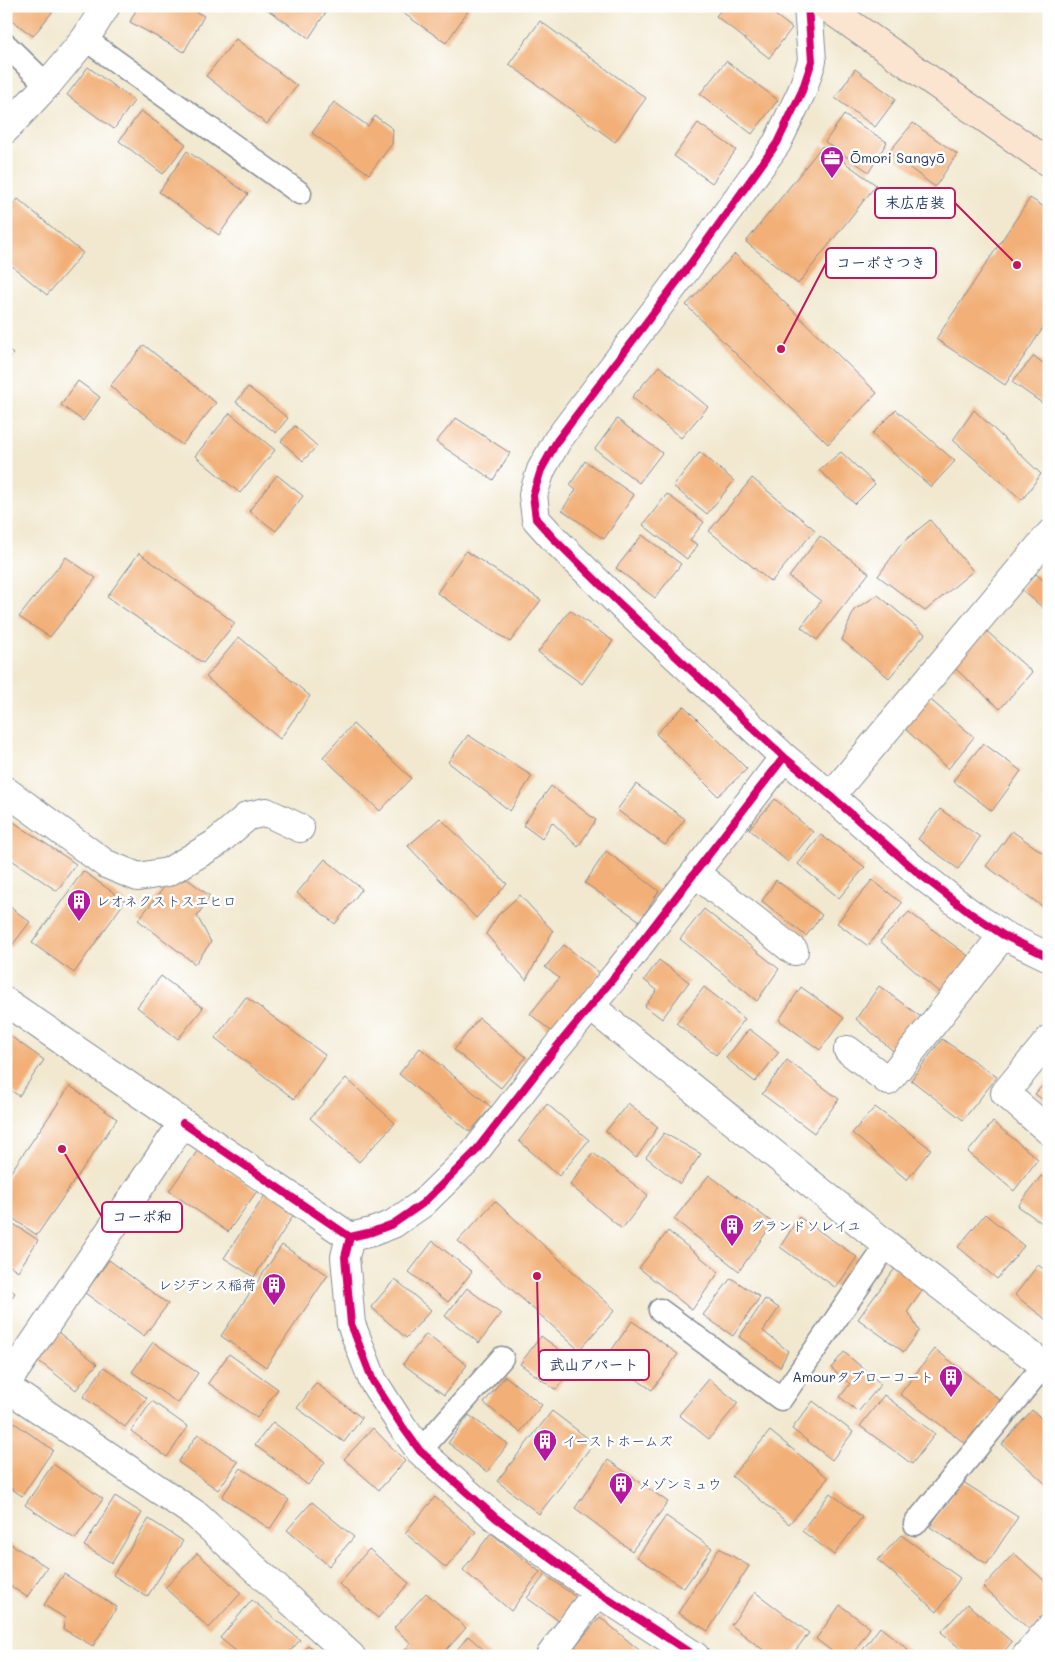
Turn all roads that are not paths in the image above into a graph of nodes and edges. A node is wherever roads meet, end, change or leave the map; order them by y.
1 (106, 6) edge
2 (808, 6) edge
3 (825, 6) edge
4 (85, 39) junction
5 (6, 46) edge
6 (47, 85) junction
7 (6, 129) edge
8 (1049, 163) edge
9 (300, 193) dead end
10 (1049, 535) edge
11 (784, 757) junction
12 (6, 792) edge
13 (831, 796) junction
14 (300, 828) dead end
15 (695, 873) junction
16 (1004, 935) junction
17 (794, 951) dead end
18 (1049, 957) edge
19 (6, 1002) edge
20 (590, 1006) junction
21 (1049, 1040) edge
22 (848, 1050) dead end
23 (183, 1123) junction
24 (1049, 1131) edge
25 (350, 1237) junction
26 (887, 1245) junction
27 (660, 1310) dead end
28 (502, 1358) dead end
29 (1046, 1367) edge
30 (6, 1386) edge
31 (420, 1451) junction
32 (916, 1524) dead end
33 (597, 1592) junction
34 (1049, 1629) edge
35 (351, 1656) edge
36 (550, 1656) edge
37 (695, 1656) edge
38 (1026, 1656) edge

1 - 4 street
2 - 11 street
3 - 8 street
4 - 6 street
4 - 9 lane
5 - 6 lane
6 - 7 street
10 - 13 street
11 - 13 street
11 - 15 street
12 - 14 street
13 - 16 street
15 - 17 street
15 - 20 street
16 - 18 street
16 - 22 street
19 - 23 street
20 - 25 street
20 - 26 street
21 - 24 street
23 - 25 street
23 - 30 street
25 - 31 street
26 - 27 lane
26 - 29 street
28 - 31 lane
29 - 32 lane
30 - 35 street
31 - 33 street
33 - 36 street
33 - 37 street
34 - 38 street

